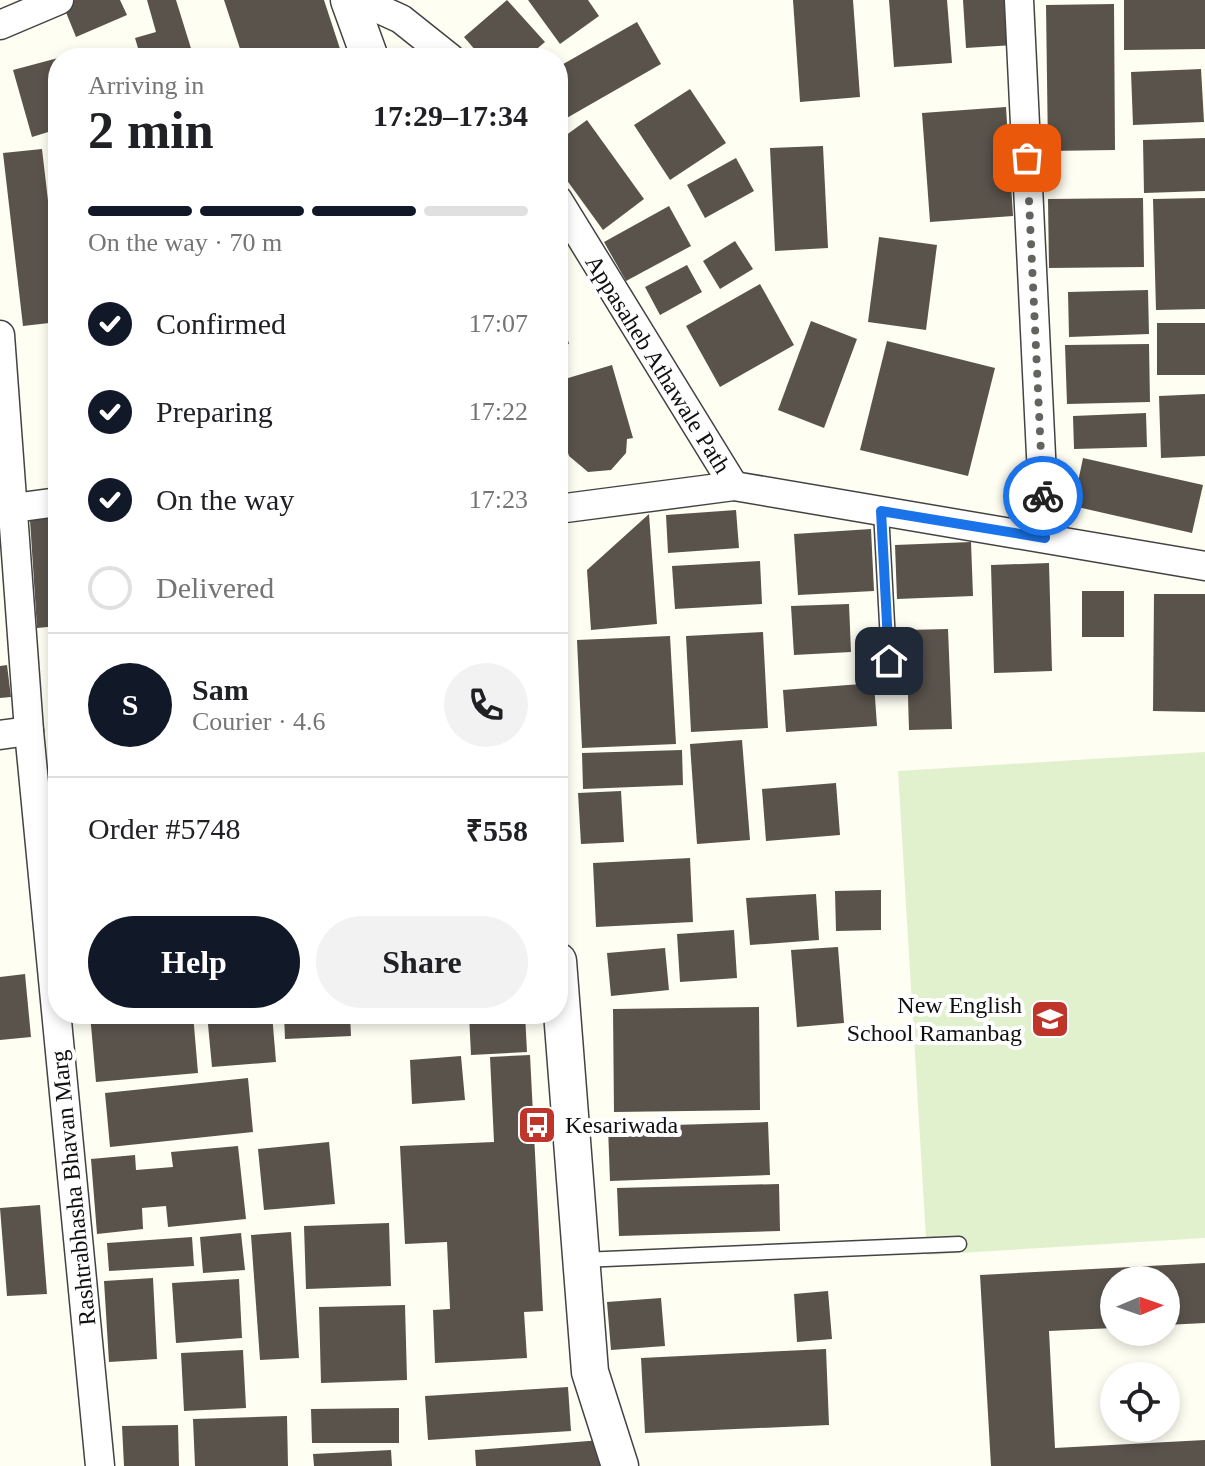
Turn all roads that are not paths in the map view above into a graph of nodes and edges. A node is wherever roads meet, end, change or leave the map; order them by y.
1 (59, 0) edge
2 (349, 0) edge
3 (359, 0) edge
4 (1019, 0) edge
5 (0, 25) edge
6 (366, 48) edge
7 (437, 48) edge
8 (568, 216) edge
9 (0, 335) edge
10 (734, 486) junction
11 (48, 504) edge
12 (568, 508) edge
13 (7, 510) edge
14 (881, 511) junction
15 (1045, 538) junction
16 (1205, 565) edge
17 (889, 661) dead end
18 (29, 731) junction
19 (0, 735) edge
20 (48, 928) edge
21 (57, 1024) edge
22 (563, 1024) edge
23 (959, 1244) dead end
24 (582, 1260) junction
25 (100, 1466) edge
26 (620, 1466) edge

1 - 5 street
2 - 6 street
3 - 7 street
4 - 15 street
8 - 10 street, Appasaheb Athawale Path
9 - 13 street, Rashtrabhasha Bhavan Marg
10 - 12 street
10 - 14 street
11 - 13 street
13 - 18 street, Rashtrabhasha Bhavan Marg
14 - 15 street
14 - 17 lane
15 - 16 street
18 - 19 street
18 - 20 street, Rashtrabhasha Bhavan Marg
21 - 25 street, Rashtrabhasha Bhavan Marg
22 - 24 street
23 - 24 lane
24 - 26 street

